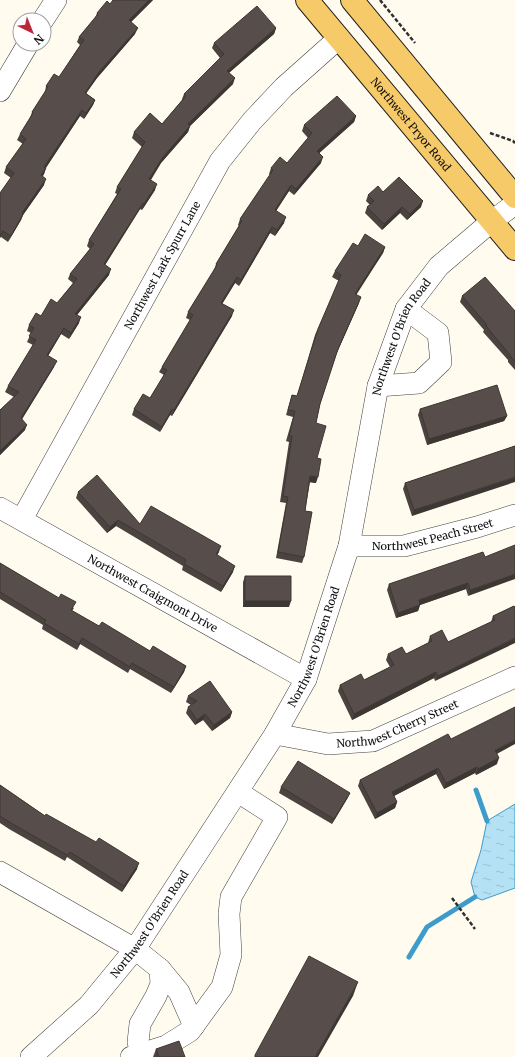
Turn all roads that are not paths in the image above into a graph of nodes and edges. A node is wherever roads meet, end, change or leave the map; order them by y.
1 (56, 0) edge
2 (307, 0) edge
3 (352, 0) edge
4 (48, 12) edge
5 (339, 38) junction
6 (23, 52) edge
7 (0, 92) edge
8 (515, 198) edge
9 (515, 204) edge
10 (492, 220) junction
11 (515, 249) edge
12 (406, 309) junction
13 (378, 386) junction
14 (0, 508) edge
15 (515, 515) edge
16 (22, 519) junction
17 (350, 546) junction
18 (515, 677) edge
19 (306, 679) junction
20 (275, 734) junction
21 (238, 792) junction
22 (0, 872) edge
23 (135, 949) junction
24 (160, 969) junction
25 (194, 1026) junction
26 (137, 1056) edge
27 (31, 1057) edge

1 - 4 street
2 - 5 main road, Northwest Pryor Road
3 - 8 main road
5 - 10 main road, Northwest Pryor Road
5 - 16 street, Northwest Lark Spurr Lane
6 - 7 street
9 - 10 street, Northwest O'Brien Road
10 - 11 main road, Northwest Pryor Road
10 - 12 street, Northwest O'Brien Road
12 - 13 street, Northwest O'Brien Road
12 - 13 street
13 - 17 street, Northwest O'Brien Road
14 - 16 street, Northwest Craigmont Drive
15 - 17 street, Northwest Peach Street
16 - 19 street, Northwest Craigmont Drive
17 - 19 street, Northwest O'Brien Road
18 - 20 street, Northwest Cherry Street
19 - 20 street, Northwest O'Brien Road
20 - 21 street, Northwest O'Brien Road
21 - 23 street, Northwest O'Brien Road
21 - 25 street
22 - 23 street
23 - 24 street
23 - 27 street, Northwest O'Brien Road
24 - 25 street
24 - 26 street
25 - 26 street

